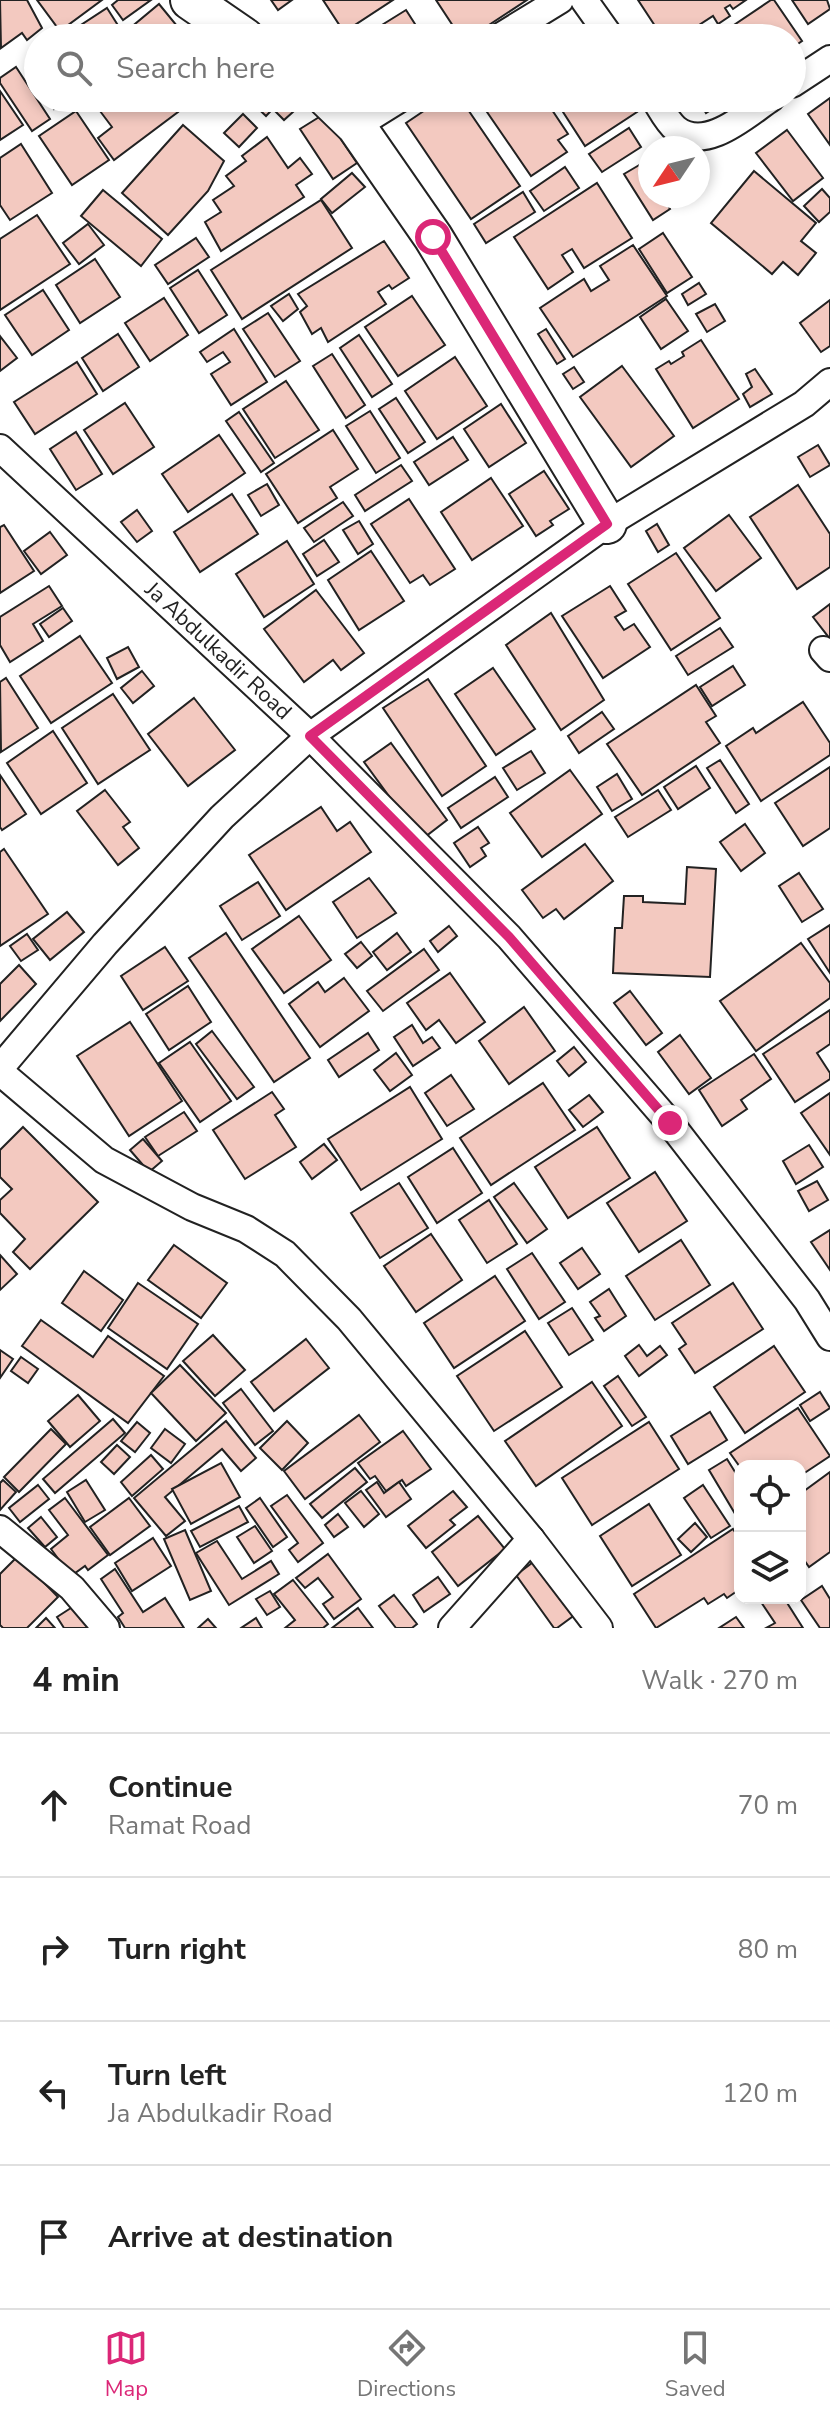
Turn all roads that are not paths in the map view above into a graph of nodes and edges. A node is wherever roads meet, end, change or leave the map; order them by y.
1 (190, 0) edge
2 (560, 0) edge
3 (584, 0) edge
4 (225, 24) edge
5 (521, 24) edge
6 (601, 24) edge
7 (830, 59) edge
8 (806, 75) edge
9 (342, 112) edge
10 (378, 112) edge
11 (664, 112) edge
12 (750, 112) edge
13 (356, 126) junction
14 (830, 382) edge
15 (0, 448) edge
16 (607, 524) junction
17 (310, 736) junction
18 (0, 1070) edge
19 (830, 1337) edge
20 (0, 1529) edge
21 (531, 1539) junction
22 (106, 1628) edge
23 (452, 1628) edge
24 (599, 1628) edge

1 - 4 street
2 - 5 street
3 - 6 street
7 - 8 street
9 - 13 street
10 - 13 street
11 - 12 street
13 - 16 street
14 - 16 street
15 - 17 street, Ja Abdulkadir Road
16 - 17 street
17 - 18 street
17 - 19 street, Ja Abdulkadir Road
18 - 21 street
20 - 22 street
21 - 23 street
21 - 24 street

